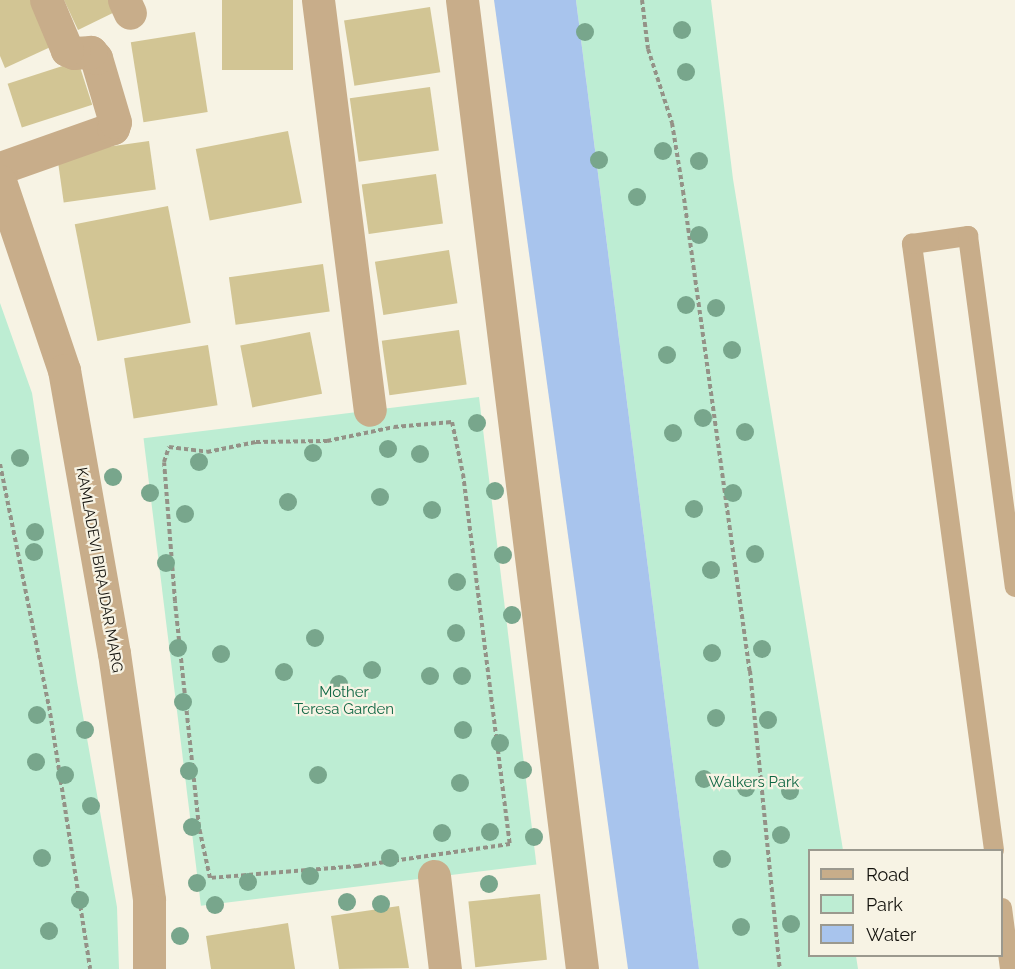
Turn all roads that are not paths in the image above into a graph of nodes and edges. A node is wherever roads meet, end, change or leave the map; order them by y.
1 (46, 0) edge
2 (56, 0) edge
3 (318, 0) edge
4 (462, 0) edge
5 (73, 39) dead end
6 (0, 168) edge
7 (0, 181) edge
8 (370, 410) dead end
9 (1015, 587) edge
10 (994, 849) edge
11 (434, 876) dead end
12 (1003, 916) edge
13 (149, 969) edge
14 (446, 969) edge
15 (582, 969) edge
16 (1010, 969) edge

1 - 6 street
2 - 5 street
3 - 8 street
4 - 15 street
7 - 13 street, KAMLADEVI BIRAJDAR MARG
9 - 10 lane
11 - 14 street
12 - 16 lane

